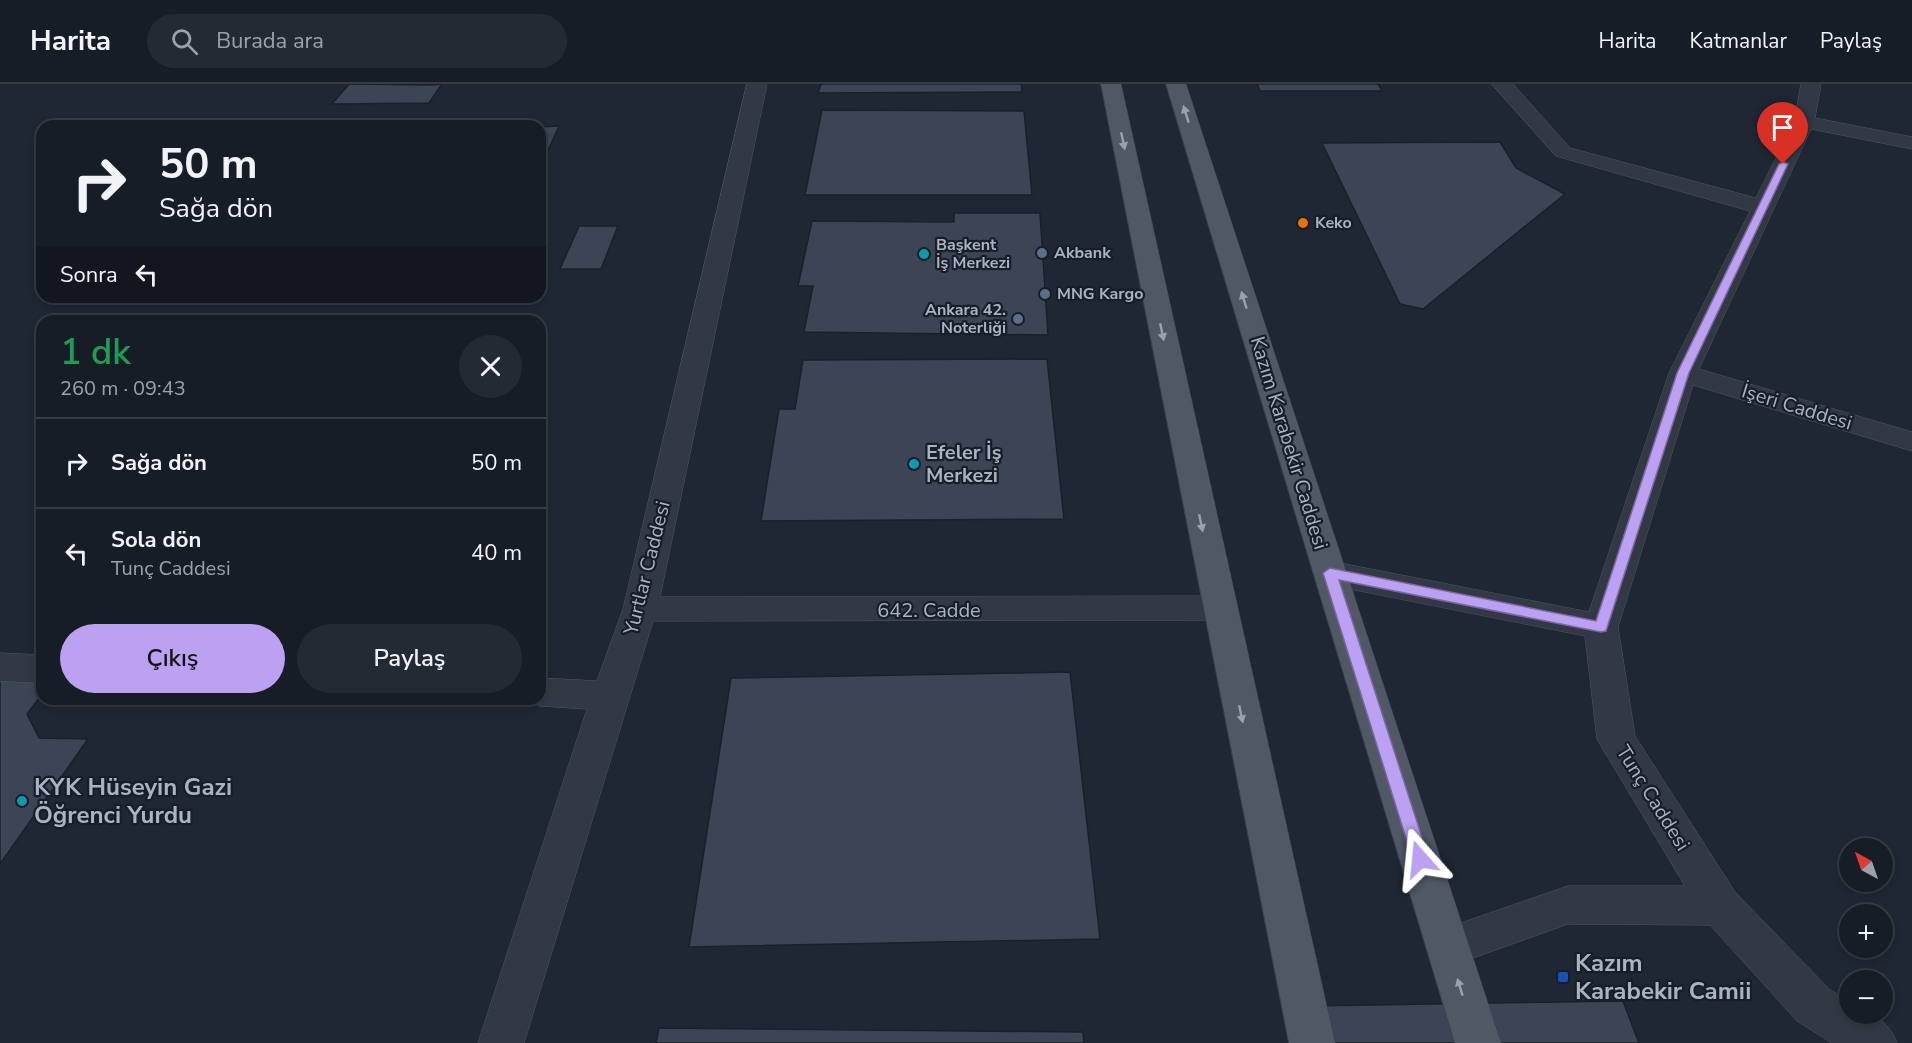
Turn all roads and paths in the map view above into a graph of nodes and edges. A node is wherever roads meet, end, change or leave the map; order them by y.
1 (757, 84) edge
2 (1111, 84) edge
3 (1176, 84) edge
4 (1502, 84) edge
5 (1811, 84) edge
6 (1804, 122) junction
7 (1912, 143) edge
8 (1762, 207) junction
9 (1683, 373) junction
10 (1912, 442) edge
11 (1330, 573) junction
12 (1218, 608) junction
13 (640, 609) junction
14 (1601, 627) junction
15 (0, 667) edge
16 (36, 669) edge
17 (546, 692) edge
18 (610, 696) junction
19 (1720, 906) junction
20 (1448, 947) junction
21 (501, 1043) edge
22 (1311, 1043) edge
23 (1478, 1043) edge
24 (1874, 1043) edge

1 - 13 street, Yurtlar Caddesi
2 -> 12 main road
11 -> 3 main road, Kazım Karabekir Caddesi
4 - 8 street
5 - 6 street, Tunç Caddesi
6 - 7 street
6 - 8 street, Tunç Caddesi
8 - 9 street, Tunç Caddesi
9 - 10 street, İşeri Caddesi
9 - 14 street, Tunç Caddesi
11 - 14 street
11 - 20 main road, Kazım Karabekir Caddesi
12 - 13 street, 642. Cadde
12 -> 22 main road
13 - 18 street, Yurtlar Caddesi
14 - 19 street, Tunç Caddesi
15 - 16 street
17 - 18 street
18 - 21 street, Yurtlar Caddesi
19 - 20 street
19 - 24 street, Tunç Caddesi
23 -> 20 main road, Kazım Karabekir Caddesi

